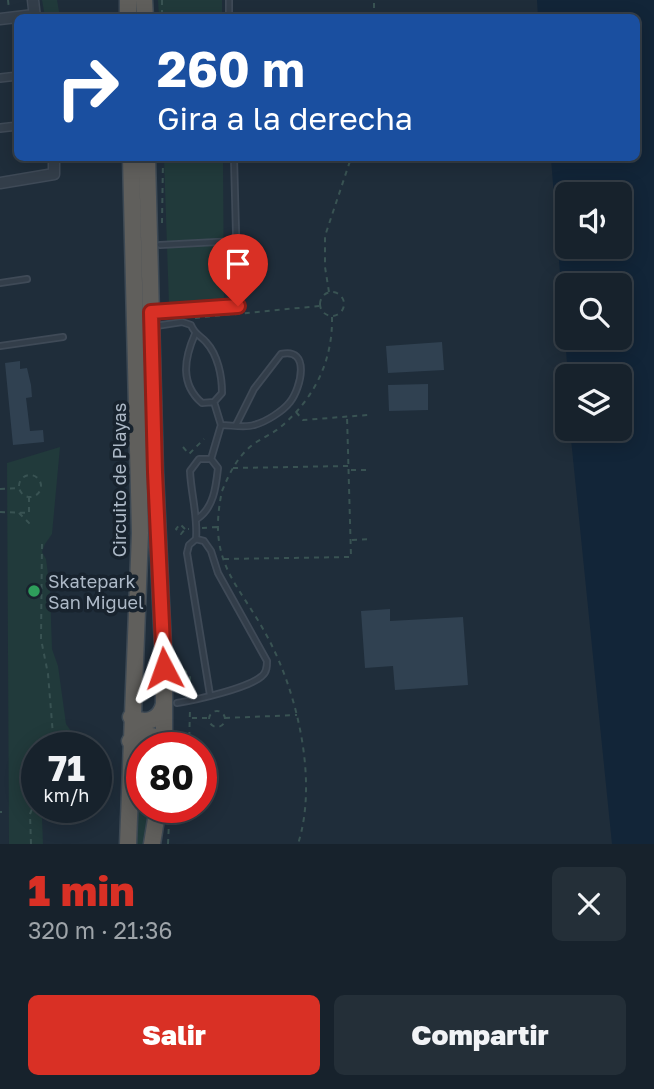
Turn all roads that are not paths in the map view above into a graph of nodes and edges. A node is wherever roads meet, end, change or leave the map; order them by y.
1 (54, 161) edge
2 (131, 161) edge
3 (147, 161) edge
4 (234, 161) edge
5 (0, 183) edge
6 (236, 242) junction
7 (160, 245) road end
8 (27, 279) dead end
9 (0, 283) edge
10 (151, 319) junction
11 (195, 334) junction
12 (63, 337) dead end
13 (0, 346) edge
14 (214, 402) junction
15 (221, 425) junction
16 (236, 425) junction
17 (211, 459) junction
18 (197, 519) junction
19 (195, 539) junction
20 (210, 695) junction
21 (170, 703) junction
22 (131, 717) junction
23 (130, 732) edge
24 (166, 732) edge
25 (128, 823) edge
26 (155, 823) edge
27 (128, 844) edge
28 (152, 844) edge

1 - 5 street
2 - 22 highway, Circuito de Playas
3 - 10 highway, Circuito de Playas
4 - 6 lane
6 - 7 lane
6 - 10 lane
8 - 9 lane
10 - 11 lane
10 - 21 highway, Circuito de Playas
11 - 14 lane
11 - 14 lane
12 - 13 lane
14 - 15 lane
15 - 16 lane
15 - 17 lane
16 - 16 lane
17 - 18 lane
17 - 18 lane
18 - 19 lane
19 - 20 lane
19 - 20 lane
20 - 21 lane
21 - 22 highway
21 - 24 highway, Circuito de Playas
22 - 23 highway, Circuito de Playas
25 - 27 highway, Circuito de Playas
26 - 28 highway

